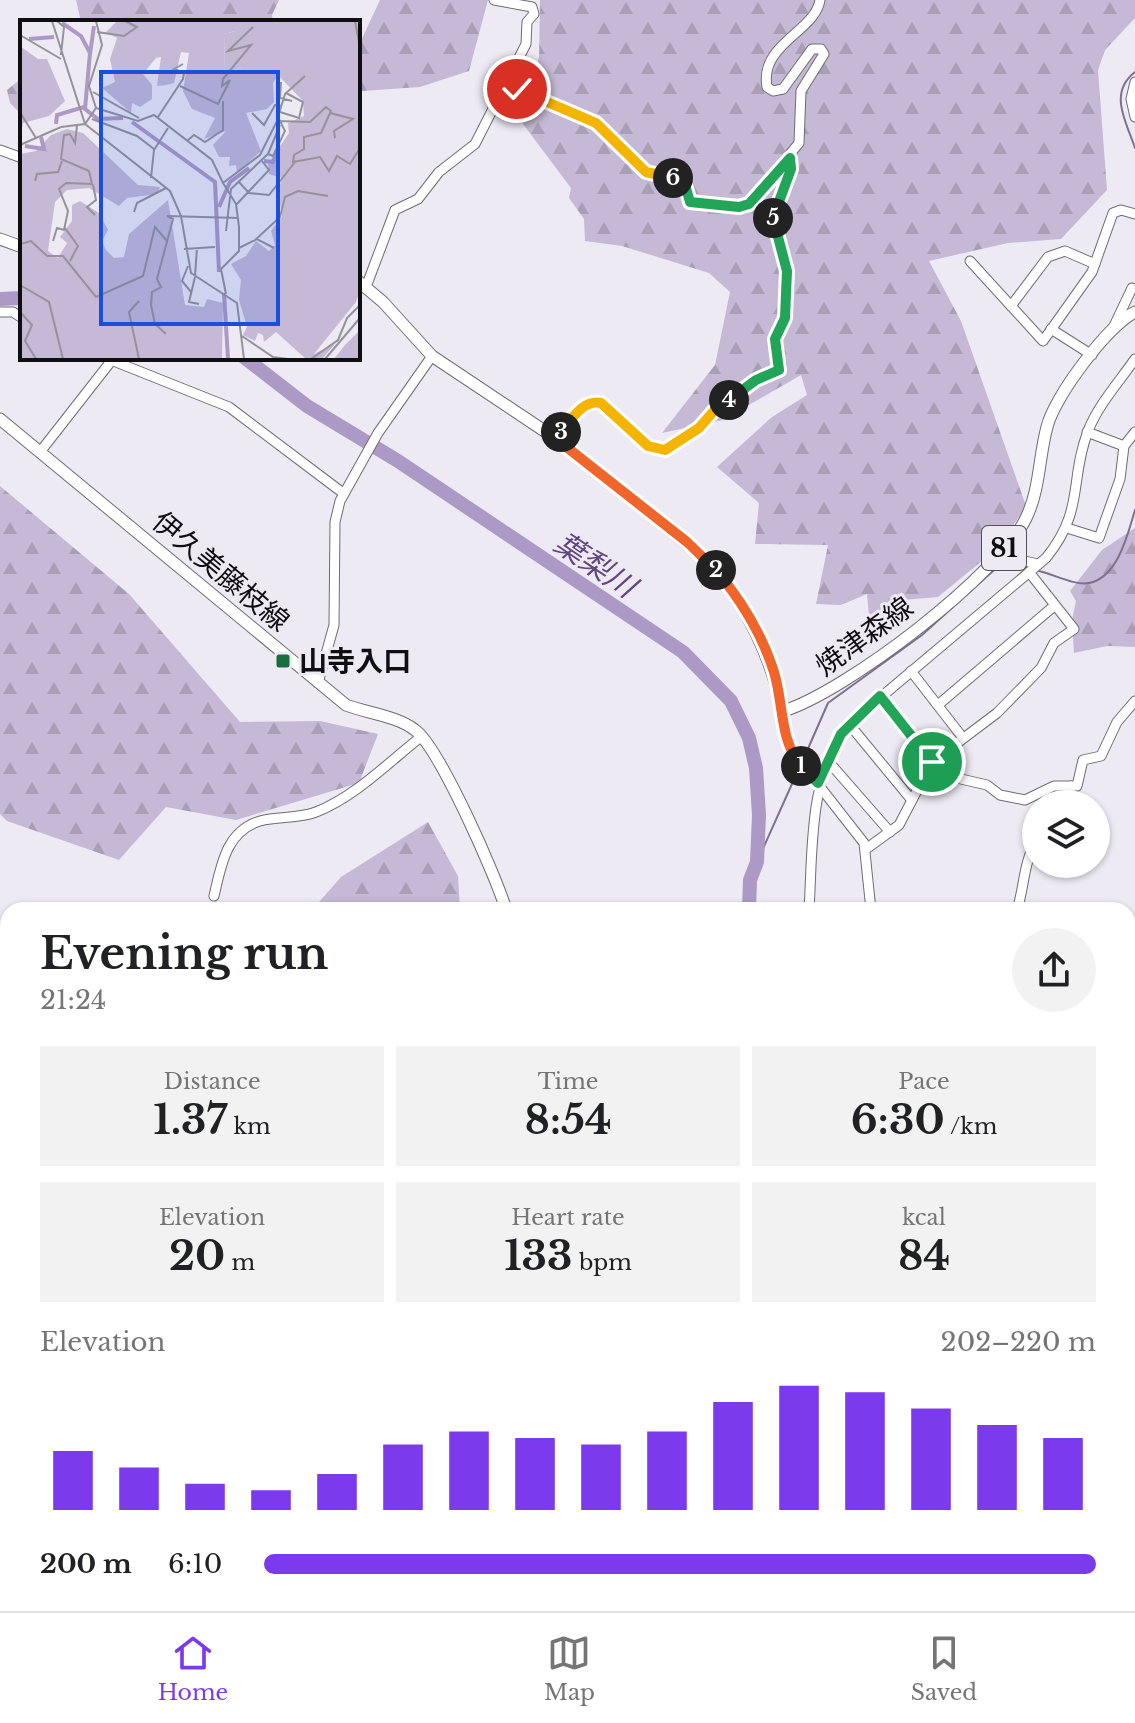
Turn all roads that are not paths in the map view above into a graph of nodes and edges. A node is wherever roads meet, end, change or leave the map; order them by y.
1 (494, 0) edge
2 (820, 0) edge
3 (1135, 82) edge
4 (504, 90) junction
5 (1135, 117) edge
6 (0, 150) edge
7 (20, 157) edge
8 (790, 158) junction
9 (1135, 214) edge
10 (0, 239) edge
11 (20, 246) edge
12 (970, 261) dead end
13 (1095, 264) junction
14 (362, 284) edge
15 (1134, 288) edge
16 (1011, 306) junction
17 (0, 312) edge
18 (1135, 312) edge
19 (20, 317) edge
20 (1051, 329) junction
21 (1113, 329) junction
22 (1092, 355) junction
23 (432, 356) junction
24 (1135, 359) edge
25 (108, 360) edge
26 (112, 360) edge
27 (0, 419) edge
28 (1087, 432) junction
29 (1135, 432) edge
30 (555, 438) junction
31 (1124, 446) junction
32 (40, 452) junction
33 (343, 493) junction
34 (1067, 528) junction
35 (997, 555) junction
36 (1038, 564) junction
37 (1029, 572) junction
38 (1054, 606) junction
39 (911, 671) junction
40 (318, 683) junction
41 (880, 696) junction
42 (1135, 701) edge
43 (938, 705) junction
44 (783, 711) junction
45 (849, 724) junction
46 (422, 736) junction
47 (963, 738) junction
48 (828, 761) junction
49 (932, 762) junction
50 (818, 783) junction
51 (1071, 786) junction
52 (1070, 790) edge
53 (910, 798) junction
54 (890, 832) junction
55 (866, 849) junction
56 (1027, 878) edge
57 (214, 896) dead end
58 (503, 902) edge
59 (810, 902) edge
60 (870, 902) edge
61 (1020, 902) edge

1 - 4 street
2 - 8 street
3 - 5 street
4 - 8 street
4 - 14 street
6 - 7 street
8 - 30 street
9 - 13 street
10 - 11 main road
12 - 16 street
13 - 16 street
13 - 20 street
14 - 23 main road, 焼津森線
15 - 21 street
16 - 20 street
17 - 19 street
18 - 21 main road, 焼津森線 / 81
20 - 22 street
21 - 22 main road, 焼津森線 / 81
22 - 35 main road, 焼津森線 / 81
23 - 30 main road, 焼津森線
23 - 33 street
24 - 28 street
25 - 32 street
26 - 33 street
27 - 32 main road, 伊久美藤枝線
28 - 31 street
28 - 34 street
29 - 31 street
30 - 44 main road, 焼津森線
31 - 34 street
32 - 40 main road, 伊久美藤枝線
33 - 40 street
34 - 36 street
35 - 36 street
35 - 44 main road, 焼津森線 / 81
36 - 37 street
37 - 38 street
37 - 39 street
38 - 43 street
38 - 47 street
39 - 41 street
39 - 43 street
40 - 46 main road, 伊久美藤枝線
41 - 45 street
41 - 49 street
42 - 51 street
43 - 47 street
44 - 50 street
45 - 48 street
45 - 53 street
46 - 57 street
46 - 58 main road, 伊久美藤枝線
47 - 49 street
48 - 50 street
48 - 54 street
49 - 51 street
49 - 53 street
50 - 55 street
50 - 59 street
51 - 52 street
53 - 54 street
54 - 55 street
55 - 60 street
56 - 61 street

